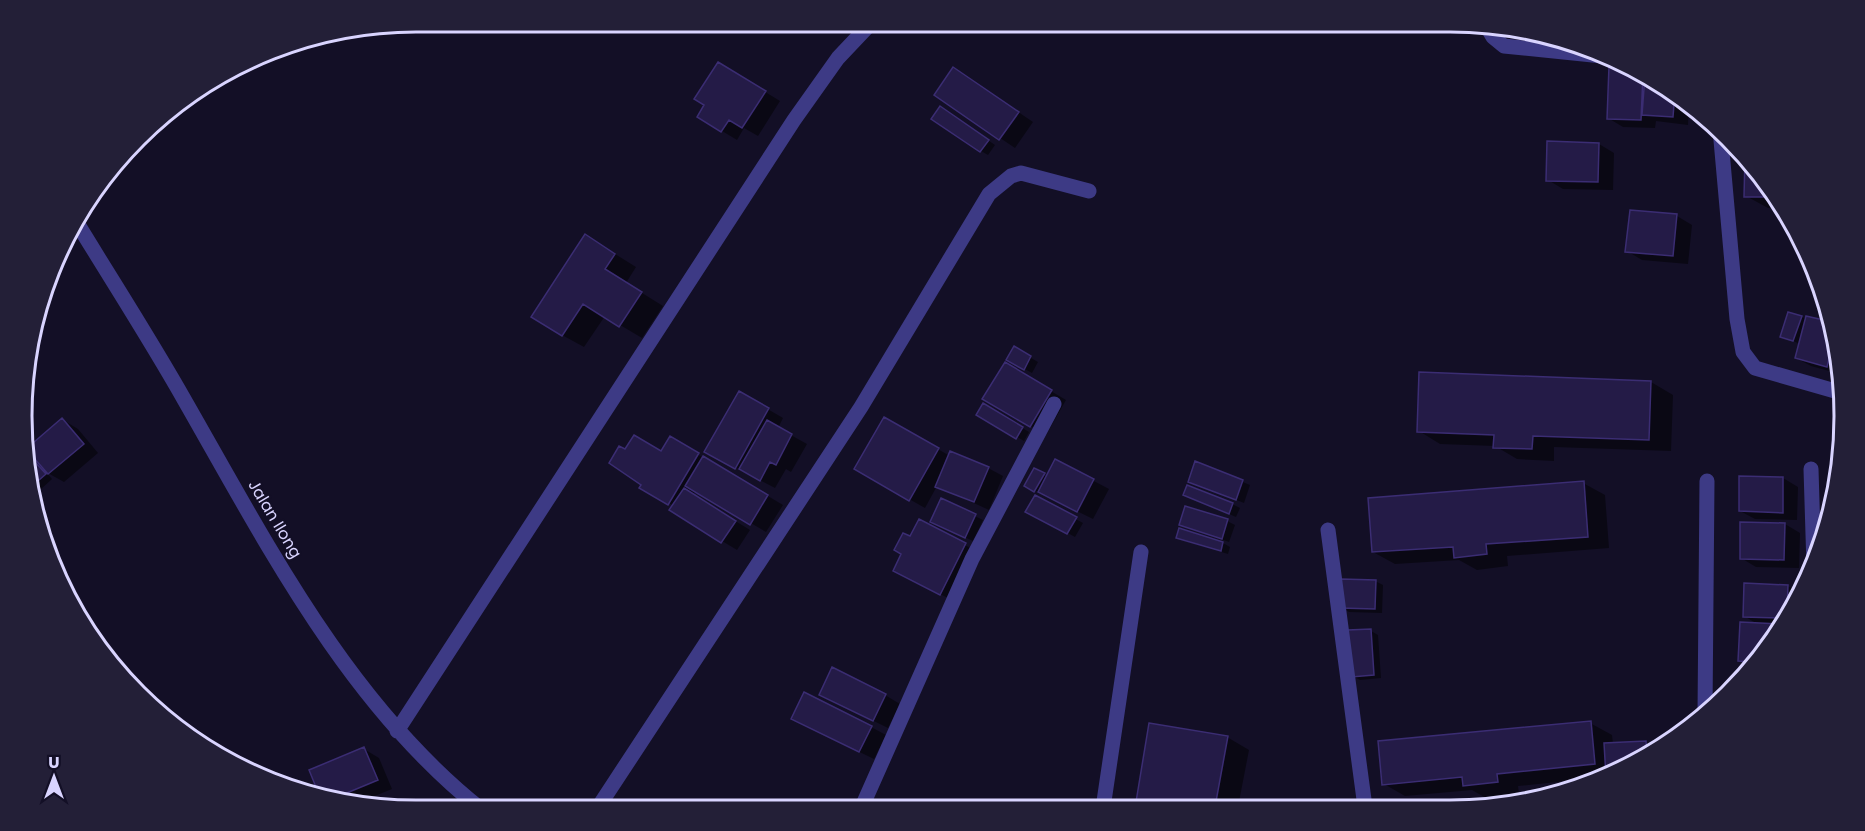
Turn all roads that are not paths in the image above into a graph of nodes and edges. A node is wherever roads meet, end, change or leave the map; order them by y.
1 (863, 32) edge
2 (1491, 34) edge
3 (1577, 53) edge
4 (1721, 144) edge
5 (1089, 191) dead end
6 (80, 228) edge
7 (1833, 390) edge
8 (1054, 404) dead end
9 (1811, 469) dead end
10 (1707, 481) dead end
11 (1328, 530) dead end
12 (1813, 539) edge
13 (1142, 552) dead end
14 (1705, 702) edge
15 (396, 731) junction
16 (470, 800) edge
17 (603, 800) edge
18 (865, 800) edge
19 (1104, 800) edge
20 (1364, 800) edge

1 - 15 street
2 - 3 street
4 - 7 street
5 - 17 street
6 - 15 street, Jalan Ilong
8 - 18 street
9 - 12 street
10 - 14 street
11 - 20 street
13 - 19 street
15 - 16 street, Jalan Ilong

